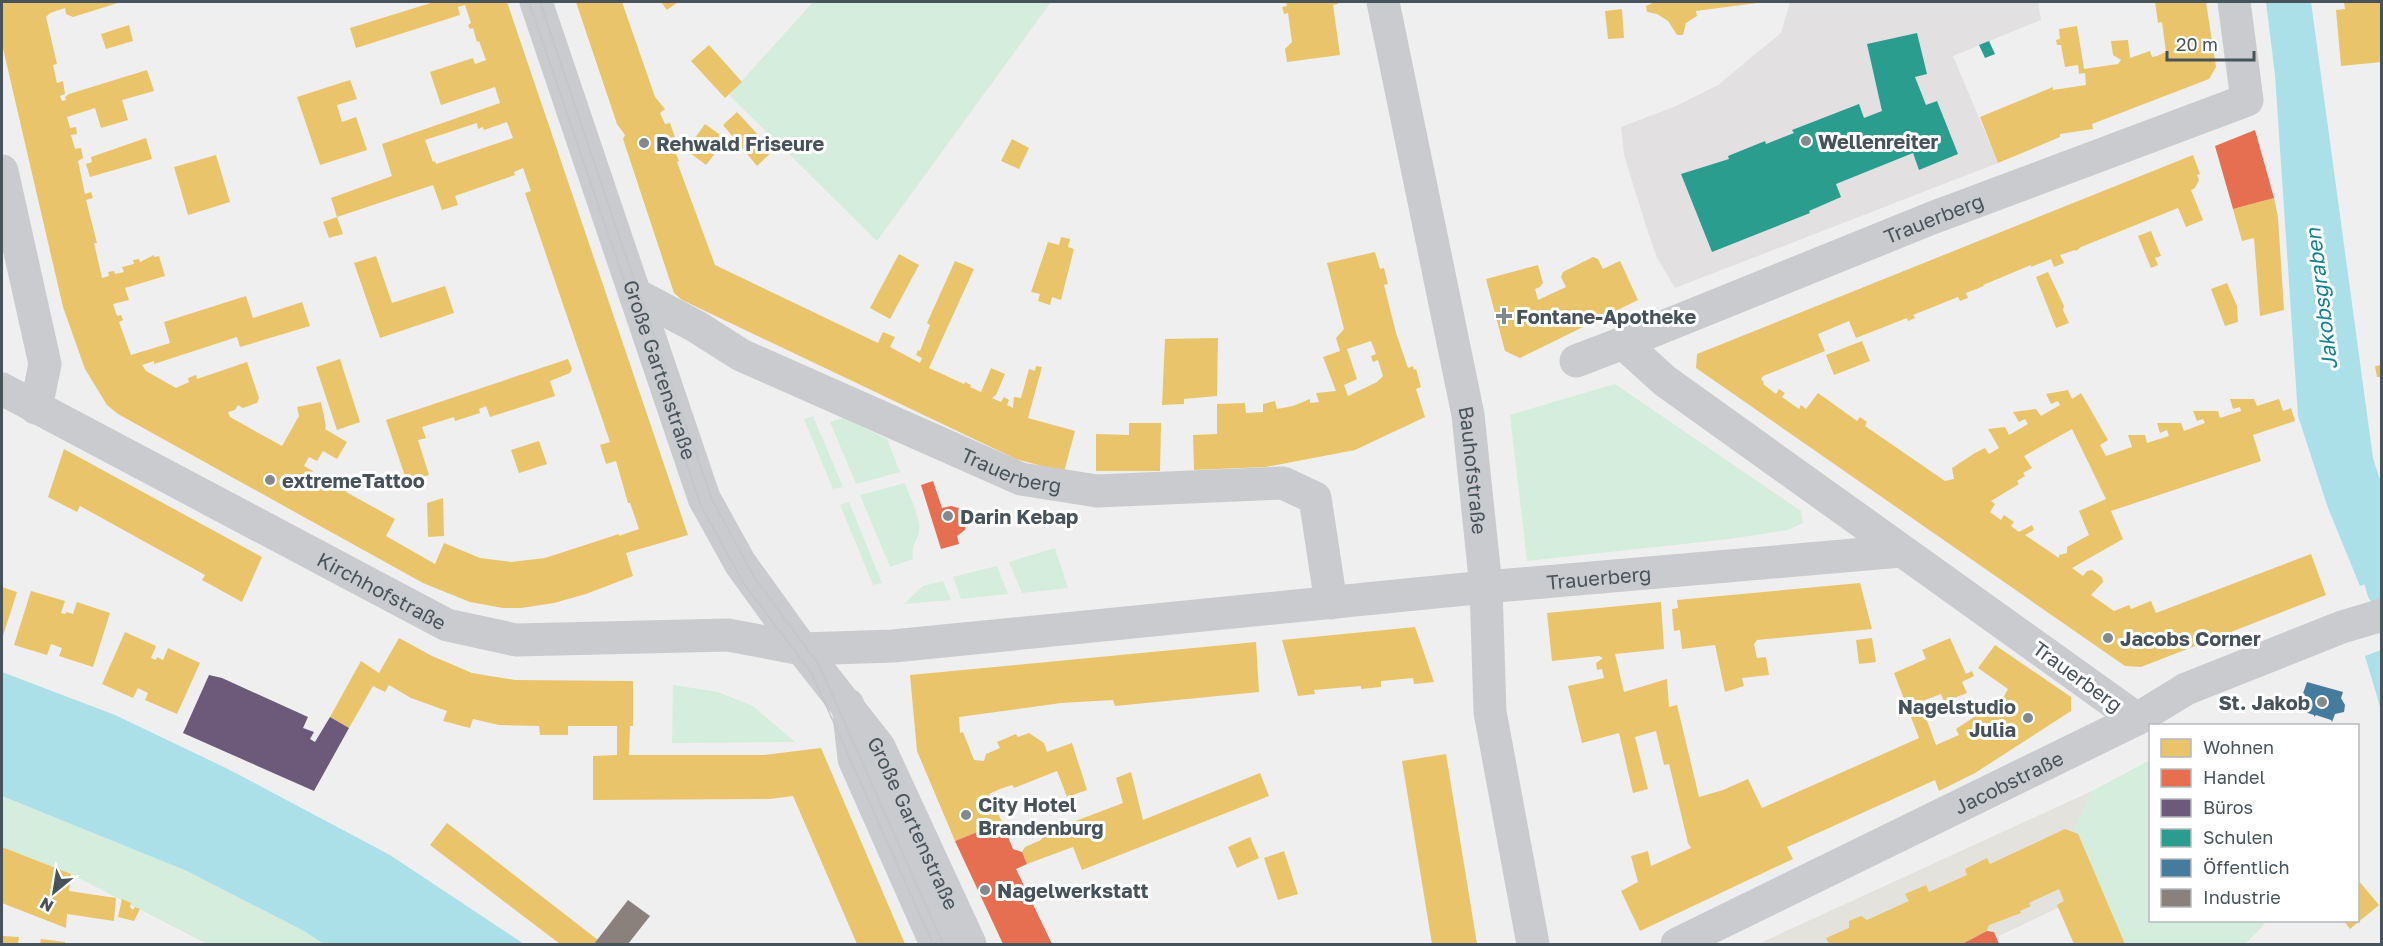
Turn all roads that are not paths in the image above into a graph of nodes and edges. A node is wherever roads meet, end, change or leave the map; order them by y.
1 (536, 2) edge
2 (1383, 2) edge
3 (2234, 2) edge
4 (2, 171) edge
5 (635, 294) junction
6 (1623, 344) junction
7 (1576, 361) dead end
8 (2, 389) edge
9 (36, 408) junction
10 (1901, 551) junction
11 (1486, 587) junction
12 (1332, 603) junction
13 (2382, 615) edge
14 (802, 649) junction
15 (848, 705) junction
16 (2137, 719) junction
17 (936, 945) edge
18 (970, 945) edge
19 (1533, 945) edge
20 (1677, 945) edge

1 - 5 street, Große Gartenstraße
2 - 11 street, Bauhofstraße
3 - 6 street, Trauerberg
4 - 9 street
5 - 12 street, Trauerberg
5 - 14 street, Große Gartenstraße
6 - 7 street, Trauerberg
6 - 10 street, Trauerberg
8 - 9 street, Kirchhofstraße
9 - 14 street, Kirchhofstraße
10 - 11 street, Trauerberg
10 - 16 street, Trauerberg
11 - 12 street, Trauerberg
11 - 19 street, Bauhofstraße
12 - 14 street, Trauerberg
13 - 16 street, Jacobstraße
14 - 15 street, Große Gartenstraße
15 - 17 street, Große Gartenstraße
15 - 18 street, Große Gartenstraße
16 - 20 street, Jacobstraße

